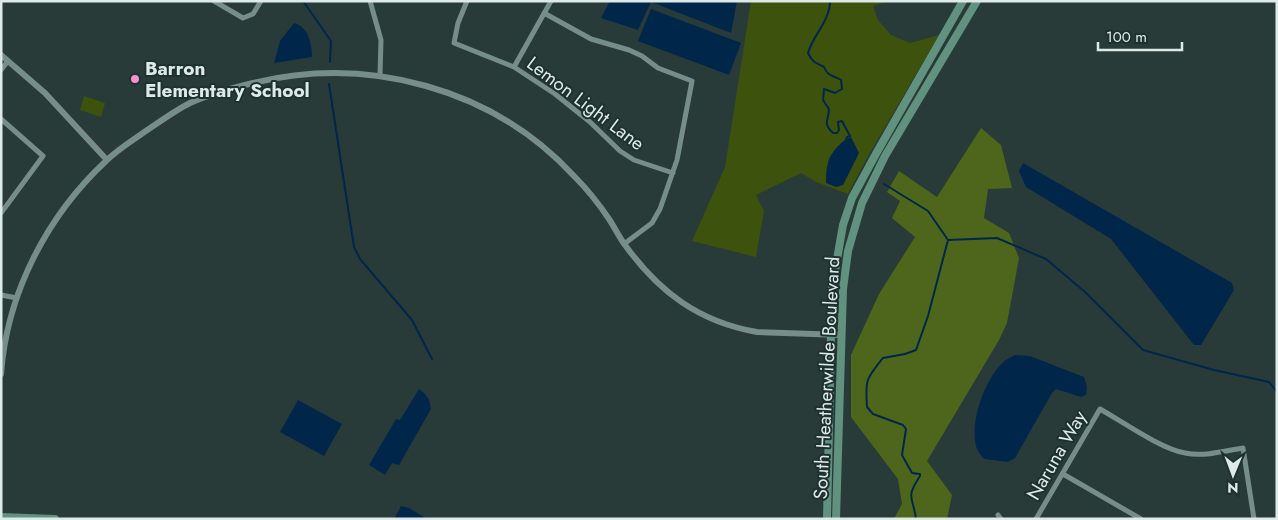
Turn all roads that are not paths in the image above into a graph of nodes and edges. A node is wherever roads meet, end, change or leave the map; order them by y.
1 (214, 1) edge
2 (261, 1) edge
3 (370, 1) edge
4 (467, 1) edge
5 (550, 1) edge
6 (963, 1) edge
7 (977, 1) edge
8 (544, 13) junction
9 (1, 55) edge
10 (8, 61) junction
11 (514, 67) junction
12 (1, 70) edge
13 (380, 75) junction
14 (902, 106) junction
15 (912, 113) junction
16 (1, 119) edge
17 (107, 160) junction
18 (673, 174) junction
19 (1, 213) edge
20 (624, 244) junction
21 (1, 295) edge
22 (16, 298) junction
23 (831, 335) junction
24 (842, 335) junction
25 (1, 374) edge
26 (1063, 474) junction
27 (1, 517) edge
28 (55, 519) edge
29 (827, 519) edge
30 (836, 519) edge
31 (1036, 519) edge
32 (1141, 519) edge
33 (1254, 519) edge

1 - 2 street
3 - 13 street
4 - 11 street, Lemon Light Lane
5 - 8 street
6 - 14 main road, South Heatherwilde Boulevard
7 - 15 main road, South Heatherwilde Boulevard
8 - 11 street
8 - 18 street
9 - 10 street
10 - 12 street
10 - 17 street
11 - 18 street, Lemon Light Lane
13 - 17 street
13 - 20 street
14 - 15 main road
14 - 23 main road, South Heatherwilde Boulevard
15 - 24 main road, South Heatherwilde Boulevard
16 - 19 street
17 - 22 street
18 - 20 street
20 - 23 street
21 - 22 street
22 - 25 street
23 - 24 street
23 - 29 main road, South Heatherwilde Boulevard
24 - 30 main road, South Heatherwilde Boulevard
26 - 31 street, Naruna Way
26 - 32 street
26 - 33 street, Naruna Way
27 - 28 main road

